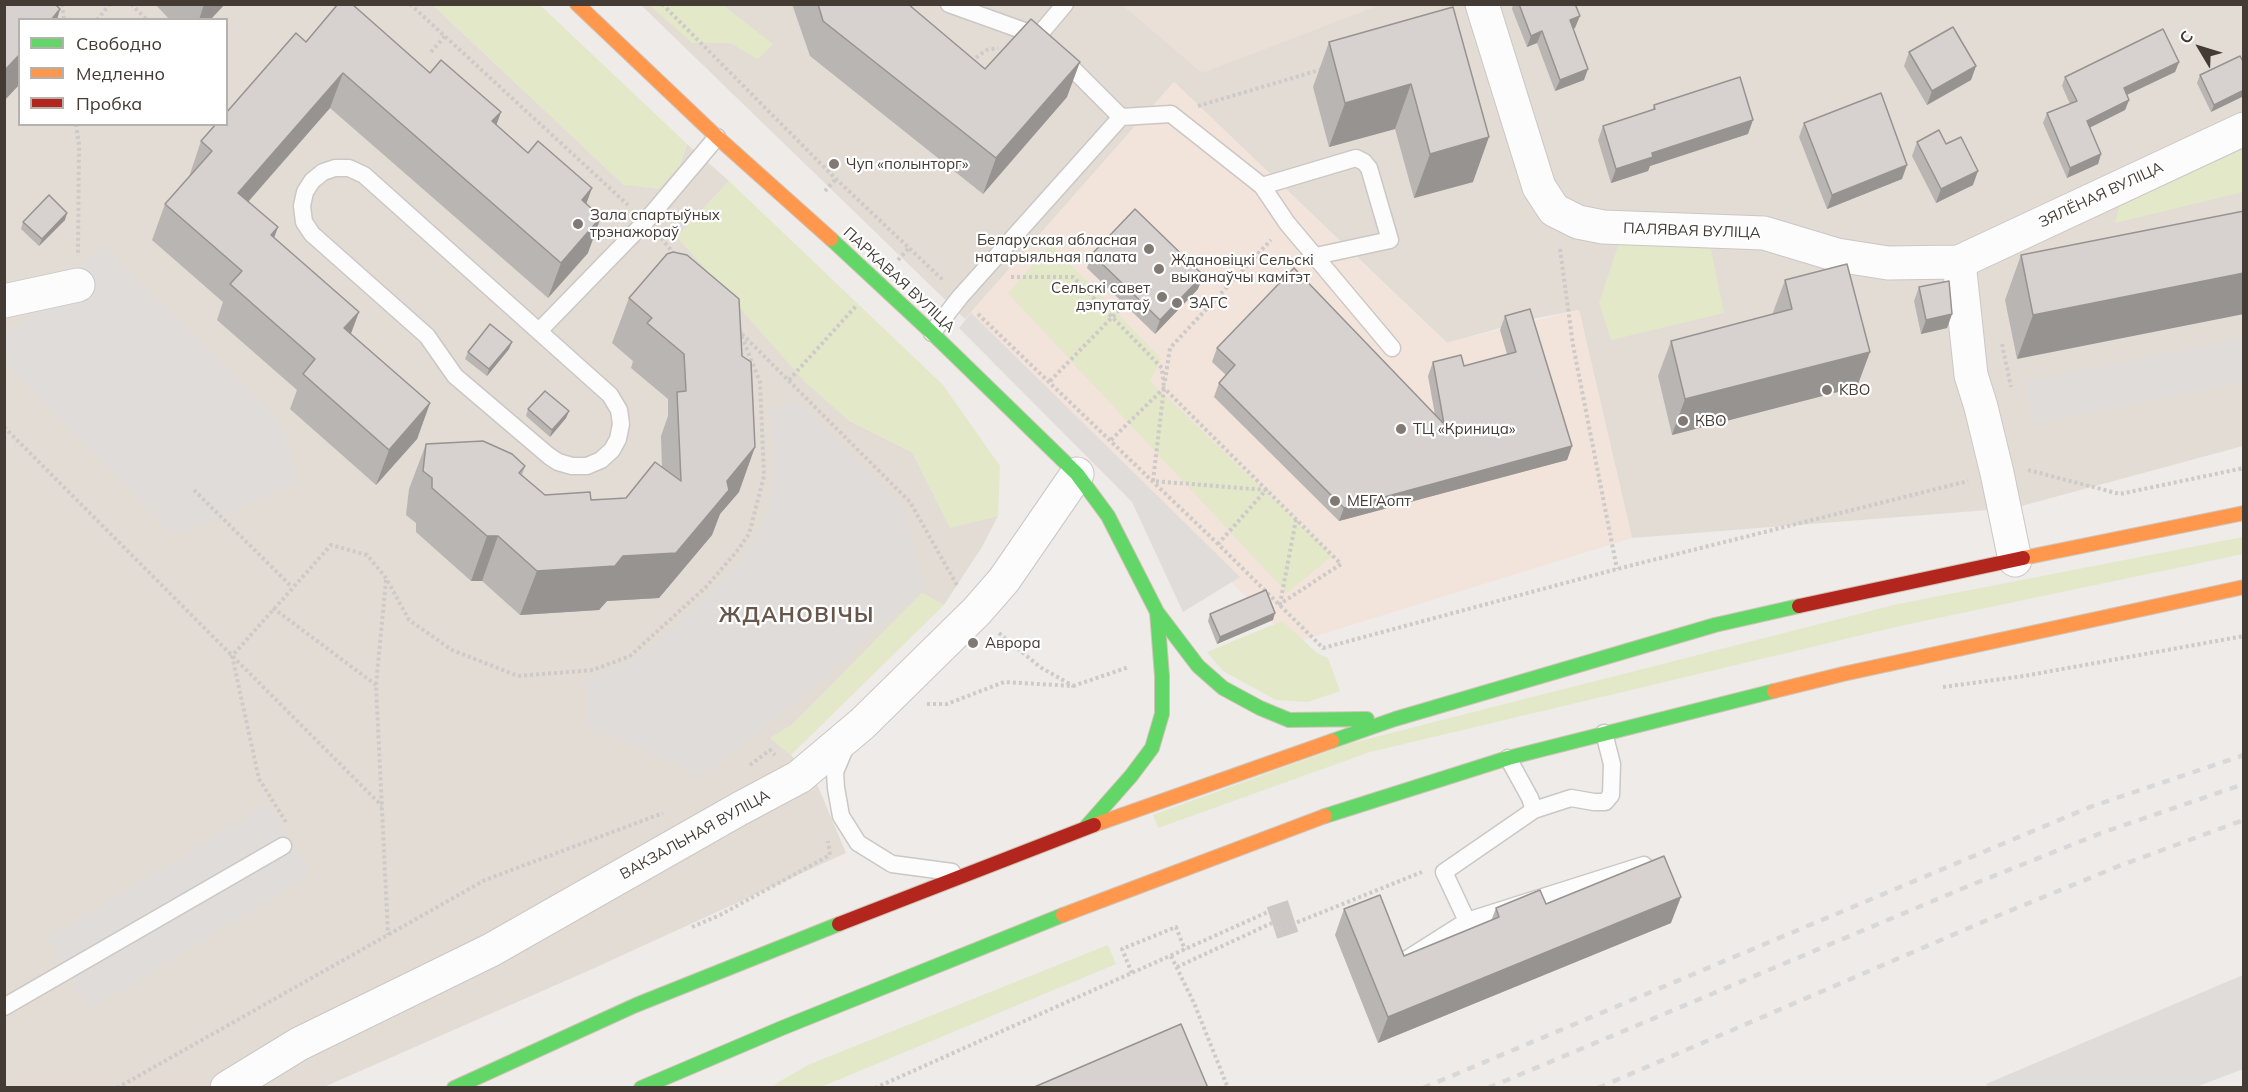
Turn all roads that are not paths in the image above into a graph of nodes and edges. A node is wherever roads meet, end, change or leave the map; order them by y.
1 (578, 4) edge
2 (949, 4) edge
3 (1065, 4) edge
4 (1482, 4) edge
5 (1039, 35) junction
6 (1121, 117) junction
7 (2244, 129) edge
8 (717, 137) junction
9 (1262, 186) junction
10 (1316, 256) junction
11 (1959, 262) junction
12 (78, 285) road end
13 (4, 301) edge
14 (538, 331) junction
15 (932, 333) junction
16 (1392, 348) dead end
17 (1077, 474) junction
18 (2244, 513) edge
19 (2016, 561) junction
20 (2244, 587) edge
21 (1157, 612) junction
22 (1395, 719) junction
23 (862, 724) junction
24 (1605, 733) junction
25 (1508, 758) junction
26 (1534, 810) junction
27 (1085, 828) junction
28 (284, 846) road end
29 (1644, 865) edge
30 (965, 874) junction
31 (1467, 921) junction
32 (1397, 965) edge
33 (4, 1007) edge
34 (228, 1088) edge
35 (454, 1088) edge
36 (641, 1088) edge

1 - 8 main road, ПАРКАВАЯ ВУЛІЦА
2 - 5 lane
3 - 5 lane
4 - 11 street, ПАЛЯВАЯ ВУЛІЦА
5 - 6 lane
6 - 9 lane
6 - 15 lane
7 - 11 street, ЗЯЛЁНАЯ ВУЛІЦА
8 - 14 lane
8 - 15 main road, ПАРКАВАЯ ВУЛІЦА
9 - 10 lane
9 - 10 lane
10 - 16 lane
11 - 19 street
12 - 13 street
14 - 14 lane
15 - 17 main road, ПАРКАВАЯ ВУЛІЦА
17 - 21 main road, ПАРКАВАЯ ВУЛІЦА
17 - 23 street, ВАКЗАЛЬНАЯ ВУЛІЦА
18 - 19 main road
19 - 22 main road
20 - 24 main road
21 - 22 main road
21 - 27 main road
22 - 27 main road
23 - 30 lane
23 - 34 street, ВАКЗАЛЬНАЯ ВУЛІЦА
24 - 25 main road
24 - 26 lane
25 - 26 lane
25 - 36 main road
26 - 31 lane
27 - 30 main road
28 - 33 lane
29 - 31 lane
30 - 35 main road
31 - 32 lane

